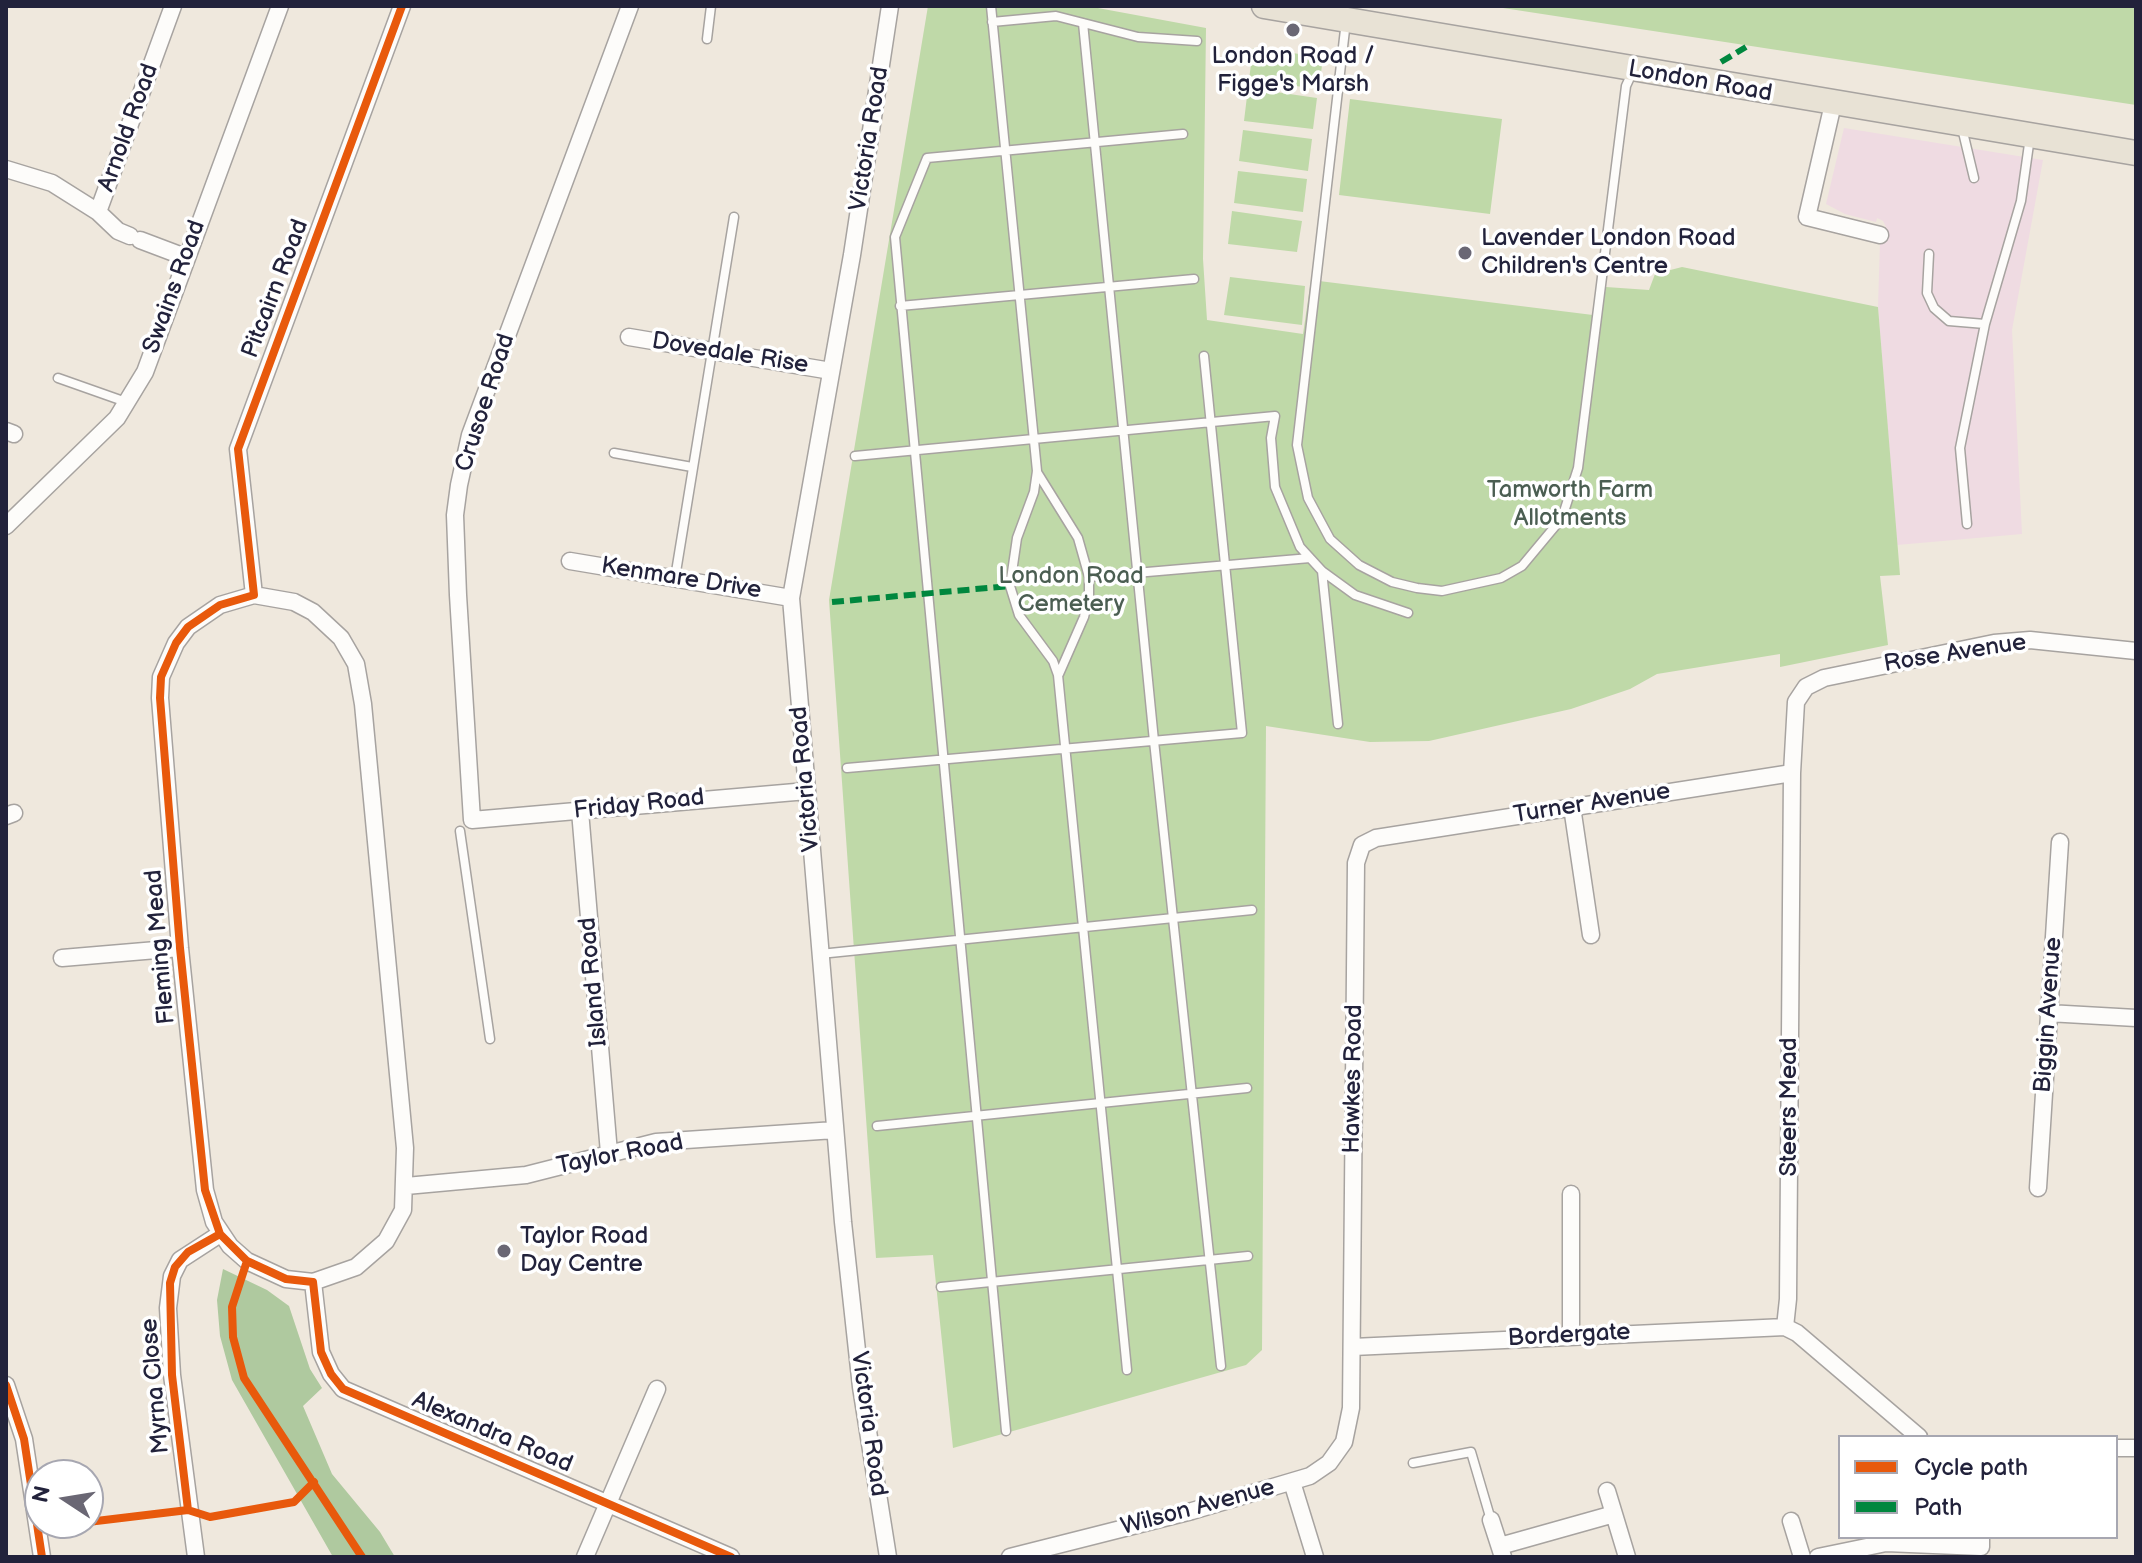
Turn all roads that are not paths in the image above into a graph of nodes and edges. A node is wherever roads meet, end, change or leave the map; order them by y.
1 (173, 6) edge
2 (280, 6) edge
3 (402, 6) edge
4 (630, 6) edge
5 (711, 6) edge
6 (890, 6) edge
7 (991, 6) edge
8 (1264, 6) edge
9 (1346, 20) junction
10 (992, 22) junction
11 (1083, 23) junction
12 (707, 39) dead end
13 (1197, 41) dead end
14 (1633, 71) junction
15 (1833, 104) junction
16 (1961, 126) junction
17 (1183, 134) dead end
18 (2030, 136) junction
19 (1094, 143) junction
20 (1006, 152) junction
21 (2136, 153) edge
22 (6, 169) edge
23 (1974, 178) dead end
24 (98, 212) junction
25 (734, 217) dead end
26 (1880, 235) dead end
27 (1929, 254) dead end
28 (185, 257) junction
29 (1194, 279) dead end
30 (1108, 287) junction
31 (1020, 294) junction
32 (900, 306) junction
33 (1985, 324) junction
34 (629, 337) dead end
35 (712, 352) junction
36 (1204, 356) dead end
37 (831, 371) junction
38 (58, 378) dead end
39 (127, 403) junction
40 (1211, 422) junction
41 (1123, 430) junction
42 (1034, 439) junction
43 (914, 450) junction
44 (614, 453) dead end
45 (855, 456) dead end
46 (692, 467) junction
47 (1037, 471) junction
48 (1967, 524) dead end
49 (6, 526) edge
50 (1310, 558) junction
51 (570, 561) dead end
52 (1226, 566) junction
53 (1322, 571) junction
54 (1137, 573) junction
55 (1089, 577) junction
56 (675, 578) junction
57 (254, 595) junction
58 (791, 598) junction
59 (1408, 613) dead end
60 (2136, 651) edge
61 (1058, 675) junction
62 (1794, 713) joint
63 (1338, 724) dead end
64 (1154, 741) junction
65 (1065, 748) junction
66 (945, 760) junction
67 (847, 768) dead end
68 (1792, 773) junction
69 (807, 791) junction
70 (1572, 807) junction
71 (580, 811) junction
72 (466, 826) junction
73 (1393, 836) joint
74 (2060, 842) dead end
75 (1252, 910) dead end
76 (1175, 918) junction
77 (1082, 929) junction
78 (1591, 935) dead end
79 (962, 940) junction
80 (180, 948) junction
81 (820, 954) junction
82 (62, 958) dead end
83 (2048, 1013) junction
84 (2136, 1018) edge
85 (490, 1039) dead end
86 (1247, 1088) dead end
87 (1193, 1093) junction
88 (1099, 1103) junction
89 (977, 1115) junction
90 (877, 1126) dead end
91 (835, 1130) junction
92 (609, 1153) junction
93 (406, 1186) junction
94 (2038, 1188) dead end
95 (1571, 1194) dead end
96 (220, 1234) junction
97 (1248, 1256) dead end
98 (1208, 1260) junction
99 (1116, 1269) junction
100 (313, 1282) junction
101 (993, 1282) junction
102 (941, 1287) dead end
103 (1785, 1327) junction
104 (1571, 1335) junction
105 (1353, 1347) junction
106 (1221, 1366) dead end
107 (1127, 1370) dead end
108 (6, 1385) edge
109 (657, 1389) dead end
110 (1006, 1431) dead end
111 (1917, 1435) edge
112 (1413, 1463) dead end
113 (1292, 1482) junction
114 (1607, 1491) dead end
115 (608, 1504) junction
116 (1614, 1514) junction
117 (1491, 1520) joint
118 (1791, 1521) dead end
119 (1981, 1539) edge
120 (1501, 1552) edge
121 (42, 1557) edge
122 (196, 1557) edge
123 (585, 1557) edge
124 (731, 1557) edge
125 (888, 1557) edge
126 (1010, 1557) edge
127 (1315, 1557) edge
128 (1627, 1557) edge
129 (1802, 1557) edge
130 (1818, 1557) edge

1 - 24 street, Arnold Road
2 - 28 street, Swains Road
3 - 57 street, Pitcairn Road
4 - 72 street, Crusoe Road
5 - 12 lane
6 - 37 street, Victoria Road
7 - 10 lane
8 - 9 main road, London Road
9 - 14 main road, London Road
9 - 14 lane
10 - 11 lane
10 - 20 lane
11 - 13 lane
11 - 19 lane
14 - 15 main road, London Road
15 - 16 main road, London Road
15 - 26 street
16 - 18 main road, London Road
16 - 23 lane
17 - 19 lane
18 - 21 main road, London Road
18 - 33 lane
19 - 20 lane
19 - 30 lane
20 - 31 lane
20 - 32 lane
22 - 24 street
24 - 28 street, Arnold Road
25 - 35 lane
27 - 33 lane
28 - 39 street, Swains Road
29 - 30 lane
30 - 31 lane
30 - 41 lane
31 - 32 lane
31 - 42 lane
32 - 43 lane
33 - 48 lane
34 - 35 street, Dovedale Rise
35 - 37 street, Dovedale Rise
35 - 46 lane
36 - 40 lane
37 - 58 street, Victoria Road
38 - 39 lane
39 - 49 street, Swains Road
40 - 41 lane
40 - 50 lane
40 - 52 lane
41 - 42 lane
41 - 54 lane
42 - 43 lane
42 - 47 lane
43 - 45 lane
43 - 66 lane
44 - 46 lane
46 - 56 lane
47 - 55 lane
47 - 61 lane
50 - 52 lane
50 - 53 lane
51 - 56 street, Kenmare Drive
52 - 54 lane
52 - 64 lane
53 - 59 lane
53 - 63 lane
54 - 55 lane
54 - 64 lane
55 - 61 lane
56 - 58 street, Kenmare Drive
57 - 80 street, Fleming Mead
57 - 93 street, Fleming Mead
58 - 69 street, Victoria Road
60 - 62 street, Rose Avenue
61 - 65 lane
62 - 68 street, Steers Mead
64 - 65 lane
64 - 76 lane
65 - 66 lane
65 - 77 lane
66 - 67 lane
66 - 79 lane
68 - 70 street, Turner Avenue
68 - 103 street, Steers Mead
69 - 71 street, Friday Road
69 - 81 street, Victoria Road
70 - 73 street, Turner Avenue
70 - 78 street
71 - 72 street, Friday Road
71 - 92 street, Island Road
72 - 85 lane
73 - 105 street, Hawkes Road
74 - 83 street, Biggin Avenue
75 - 76 lane
76 - 77 lane
76 - 87 lane
77 - 79 lane
77 - 88 lane
79 - 81 lane
79 - 89 lane
80 - 82 street
80 - 96 street, Fleming Mead
81 - 91 street, Victoria Road
83 - 84 street
83 - 94 street, Biggin Avenue
86 - 87 lane
87 - 88 lane
87 - 98 lane
88 - 89 lane
88 - 99 lane
89 - 90 lane
89 - 101 lane
91 - 92 street, Taylor Road
91 - 125 street, Victoria Road
92 - 93 street, Taylor Road
93 - 100 street, Fleming Mead
95 - 104 street
96 - 100 street, Fleming Mead
96 - 122 street, Myrna Close
97 - 98 lane
98 - 99 lane
98 - 106 lane
99 - 101 lane
99 - 107 lane
100 - 115 street, Alexandra Road
101 - 102 lane
101 - 110 lane
103 - 104 street, Bordergate
103 - 111 street
104 - 105 street, Bordergate
105 - 113 street, Wilson Avenue
108 - 121 street
109 - 115 street
112 - 117 lane
113 - 126 street, Wilson Avenue
113 - 127 street, Wilson Avenue
114 - 116 street
115 - 123 street
115 - 124 street, Alexandra Road
116 - 120 street
116 - 128 street
117 - 120 street
118 - 129 street
119 - 130 street

